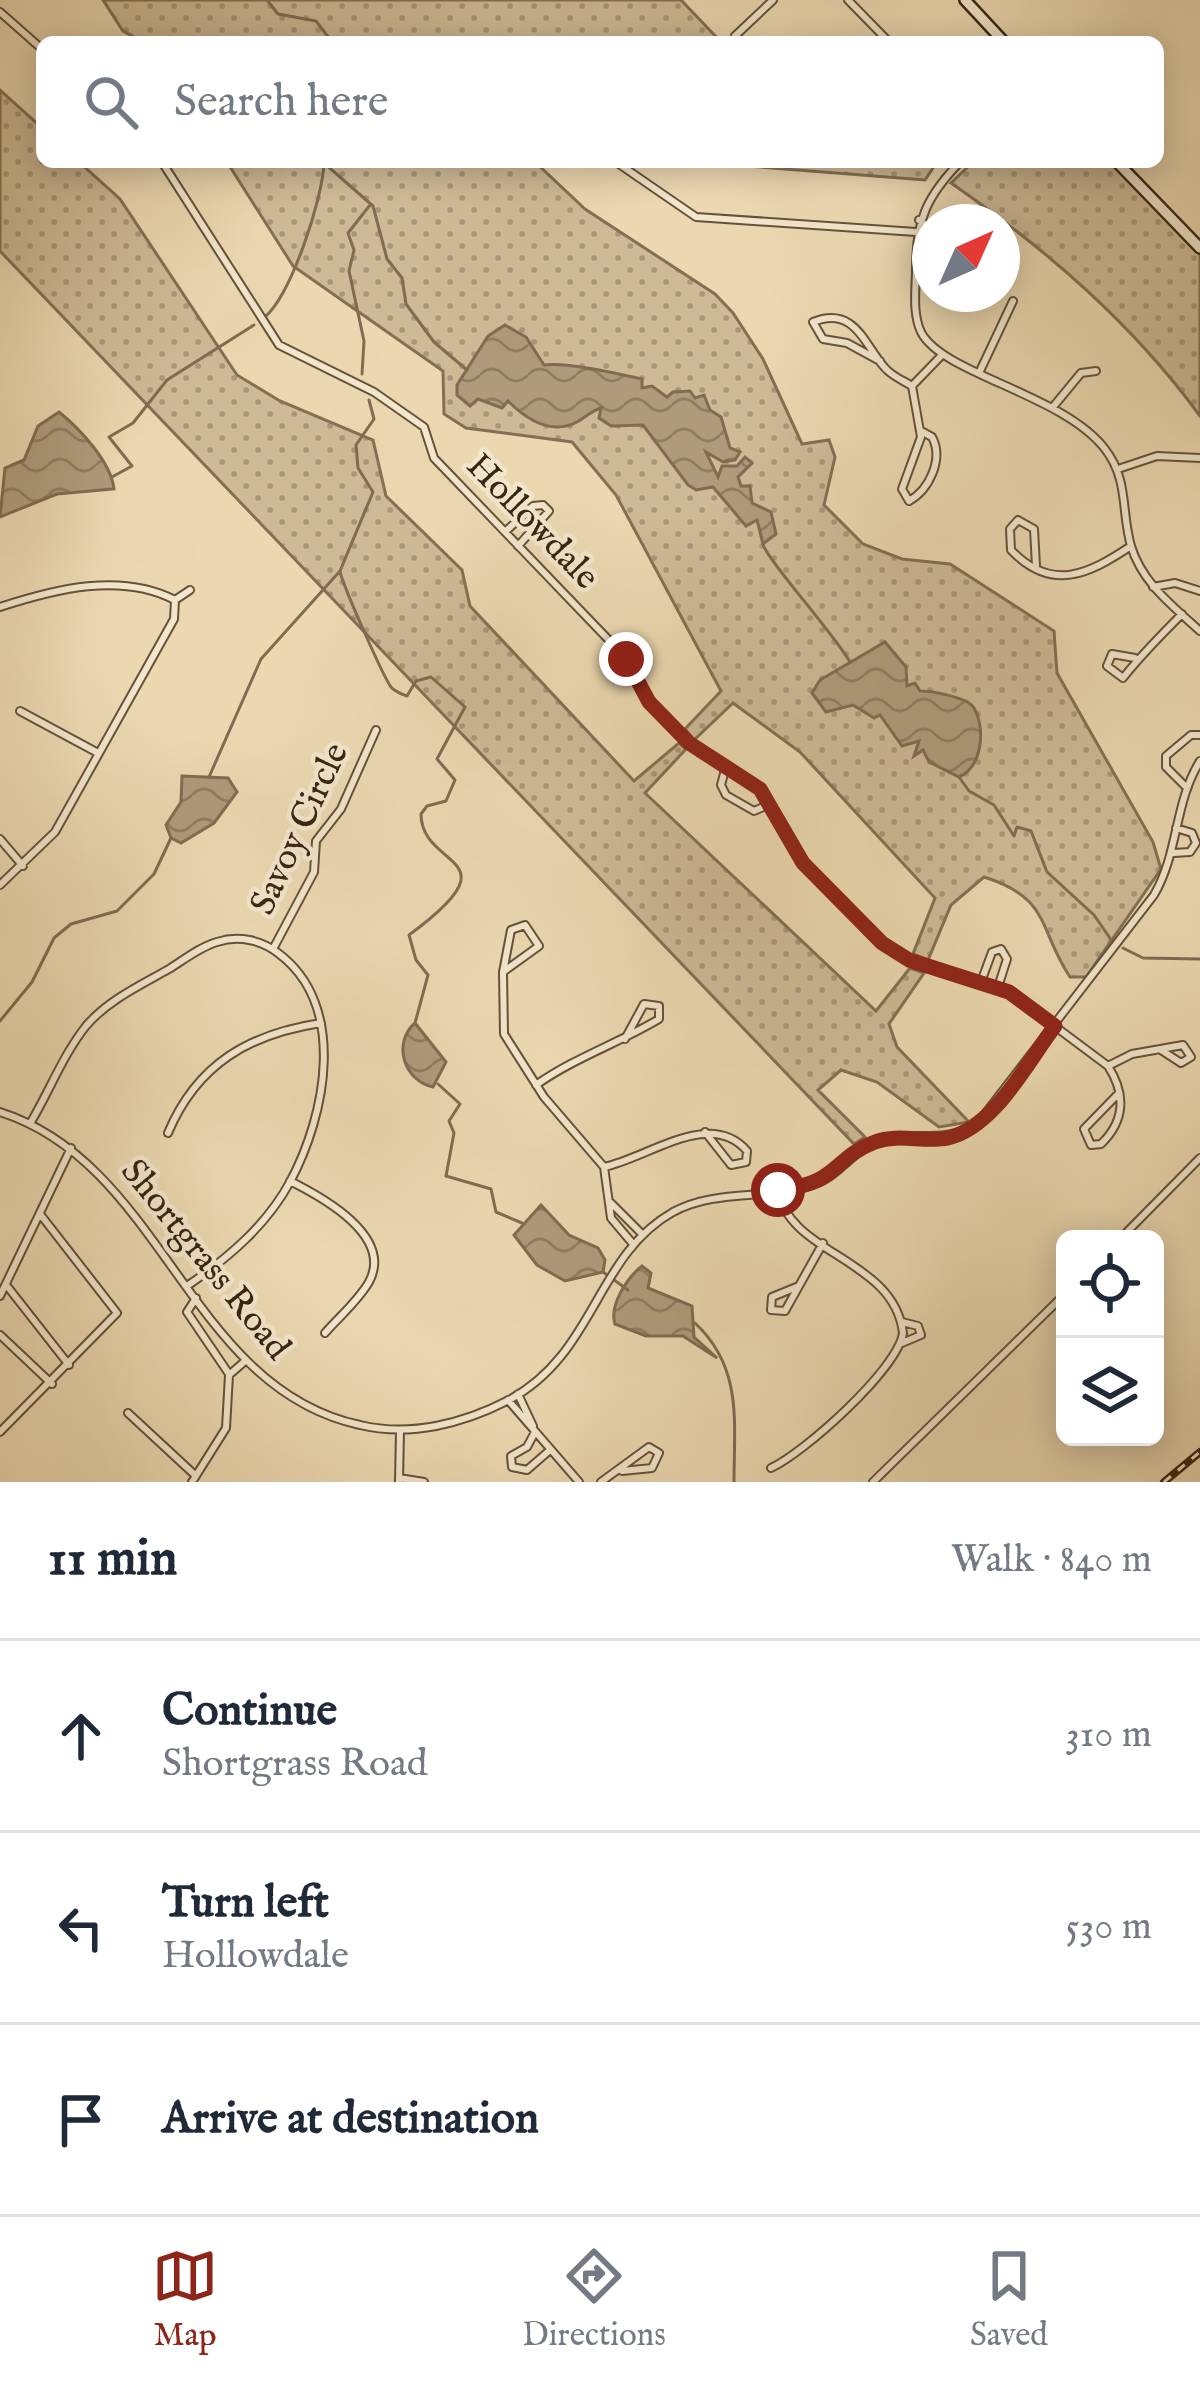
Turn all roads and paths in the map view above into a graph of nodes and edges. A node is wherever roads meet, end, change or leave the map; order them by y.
1 (773, 0) edge
2 (848, 0) edge
3 (965, 0) edge
4 (0, 12) edge
5 (883, 35) edge
6 (735, 36) dead end
7 (998, 36) edge
8 (36, 44) edge
9 (166, 168) edge
10 (625, 168) edge
11 (954, 168) edge
12 (1123, 168) edge
13 (926, 204) edge
14 (912, 232) edge
15 (1198, 241) edge
16 (918, 312) edge
17 (1008, 312) edge
18 (940, 356) junction
19 (880, 361) junction
20 (980, 371) junction
21 (1096, 371) dead end
22 (912, 386) junction
23 (1053, 407) junction
24 (921, 431) junction
25 (1200, 458) edge
26 (1118, 469) junction
27 (506, 532) junction
28 (518, 546) junction
29 (1131, 546) junction
30 (1036, 566) junction
31 (1154, 587) junction
32 (190, 590) dead end
33 (1200, 591) edge
34 (175, 600) junction
35 (0, 608) edge
36 (1182, 614) junction
37 (1199, 629) edge
38 (1135, 658) junction
39 (20, 711) dead end
40 (376, 730) dead end
41 (1200, 735) edge
42 (98, 753) junction
43 (1200, 761) edge
44 (726, 766) junction
45 (1186, 786) junction
46 (770, 804) junction
47 (1176, 828) junction
48 (0, 839) edge
49 (1173, 853) junction
50 (22, 866) junction
51 (0, 885) edge
52 (273, 949) junction
53 (503, 972) junction
54 (980, 982) junction
55 (998, 988) junction
56 (321, 1023) junction
57 (1055, 1026) junction
58 (625, 1040) junction
59 (1200, 1046) edge
60 (1190, 1049) junction
61 (1161, 1050) junction
62 (1108, 1066) junction
63 (536, 1085) junction
64 (1118, 1094) junction
65 (0, 1112) edge
66 (31, 1122) junction
67 (706, 1132) junction
68 (168, 1133) dead end
69 (71, 1148) junction
70 (1200, 1158) edge
71 (604, 1168) junction
72 (290, 1181) junction
73 (778, 1190) junction
74 (609, 1200) junction
75 (40, 1214) junction
76 (1129, 1230) edge
77 (642, 1234) junction
78 (823, 1243) junction
79 (633, 1244) junction
80 (7, 1286) junction
81 (188, 1286) junction
82 (800, 1286) junction
83 (0, 1296) edge
84 (196, 1298) junction
85 (1056, 1303) edge
86 (902, 1322) junction
87 (325, 1333) dead end
88 (0, 1335) edge
89 (902, 1343) junction
90 (244, 1362) junction
91 (69, 1366) junction
92 (229, 1375) junction
93 (52, 1384) junction
94 (518, 1394) junction
95 (508, 1400) junction
96 (128, 1413) dead end
97 (400, 1430) junction
98 (534, 1431) junction
99 (0, 1432) edge
100 (550, 1450) junction
101 (771, 1468) dead end
102 (622, 1471) junction
103 (194, 1479) edge
104 (399, 1480) edge
105 (424, 1482) edge
106 (579, 1482) edge
107 (601, 1482) edge
108 (874, 1482) edge

1 - 6 street
2 - 5 street
3 - 7 street
4 - 8 street
9 - 27 street, Hollowdale
10 - 14 street
11 - 13 street
12 - 15 street
16 - 18 street
17 - 20 street
18 - 20 street
18 - 22 street
19 - 19 street
19 - 22 street
20 - 23 street
21 - 23 street
22 - 24 street
23 - 26 street
24 - 24 street
25 - 26 street
26 - 29 street
27 - 28 street, Hollowdale
27 - 28 street
28 - 44 street, Hollowdale
29 - 30 street
29 - 31 street
30 - 30 street
31 - 33 street
31 - 36 street
32 - 34 street
34 - 35 street
34 - 42 street
36 - 37 street
36 - 38 street
38 - 38 street
39 - 42 street
40 - 52 street, Savoy Circle
41 - 45 street
42 - 50 street
43 - 45 street, Shortgrass Road
44 - 46 street, Hollowdale
44 - 46 street
45 - 47 street, Shortgrass Road
46 - 54 street, Hollowdale
47 - 49 street, Shortgrass Road
47 - 49 street
48 - 50 street
49 - 57 street, Shortgrass Road
50 - 51 street
52 - 56 street
52 - 66 street
53 - 53 street
53 - 63 street
54 - 55 street, Hollowdale
54 - 55 street
55 - 57 street, Hollowdale
56 - 68 street
56 - 72 street
57 - 62 street, Hollowdale
57 - 73 street, Shortgrass Road
58 - 58 street
58 - 63 street
59 - 60 street
60 - 61 street
60 - 61 street
61 - 62 street
62 - 64 street
63 - 71 street
64 - 64 street
65 - 66 street, Shortgrass Road
66 - 69 street, Shortgrass Road
67 - 67 street
67 - 71 street
69 - 75 street
69 - 81 street, Shortgrass Road
70 - 76 street
71 - 74 street
72 - 81 street
72 - 87 street
73 - 77 street, Shortgrass Road
73 - 78 street
74 - 77 street
74 - 79 street
75 - 80 street
75 - 91 street
77 - 79 street, Shortgrass Road
78 - 82 street
78 - 86 street
79 - 94 street, Shortgrass Road
80 - 83 street
80 - 91 street
81 - 84 street, Shortgrass Road
82 - 82 street
84 - 90 street, Shortgrass Road
84 - 92 street
85 - 108 street
86 - 89 street
86 - 89 street
88 - 93 street
89 - 101 street
90 - 92 street
90 - 97 street, Shortgrass Road
91 - 93 street
92 - 103 street
93 - 99 street
94 - 95 street, Shortgrass Road
94 - 98 street
95 - 97 street, Shortgrass Road
95 - 98 street
96 - 103 street
97 - 104 street
98 - 100 street
98 - 100 street
100 - 106 street
102 - 102 street
102 - 107 street
104 - 105 street

